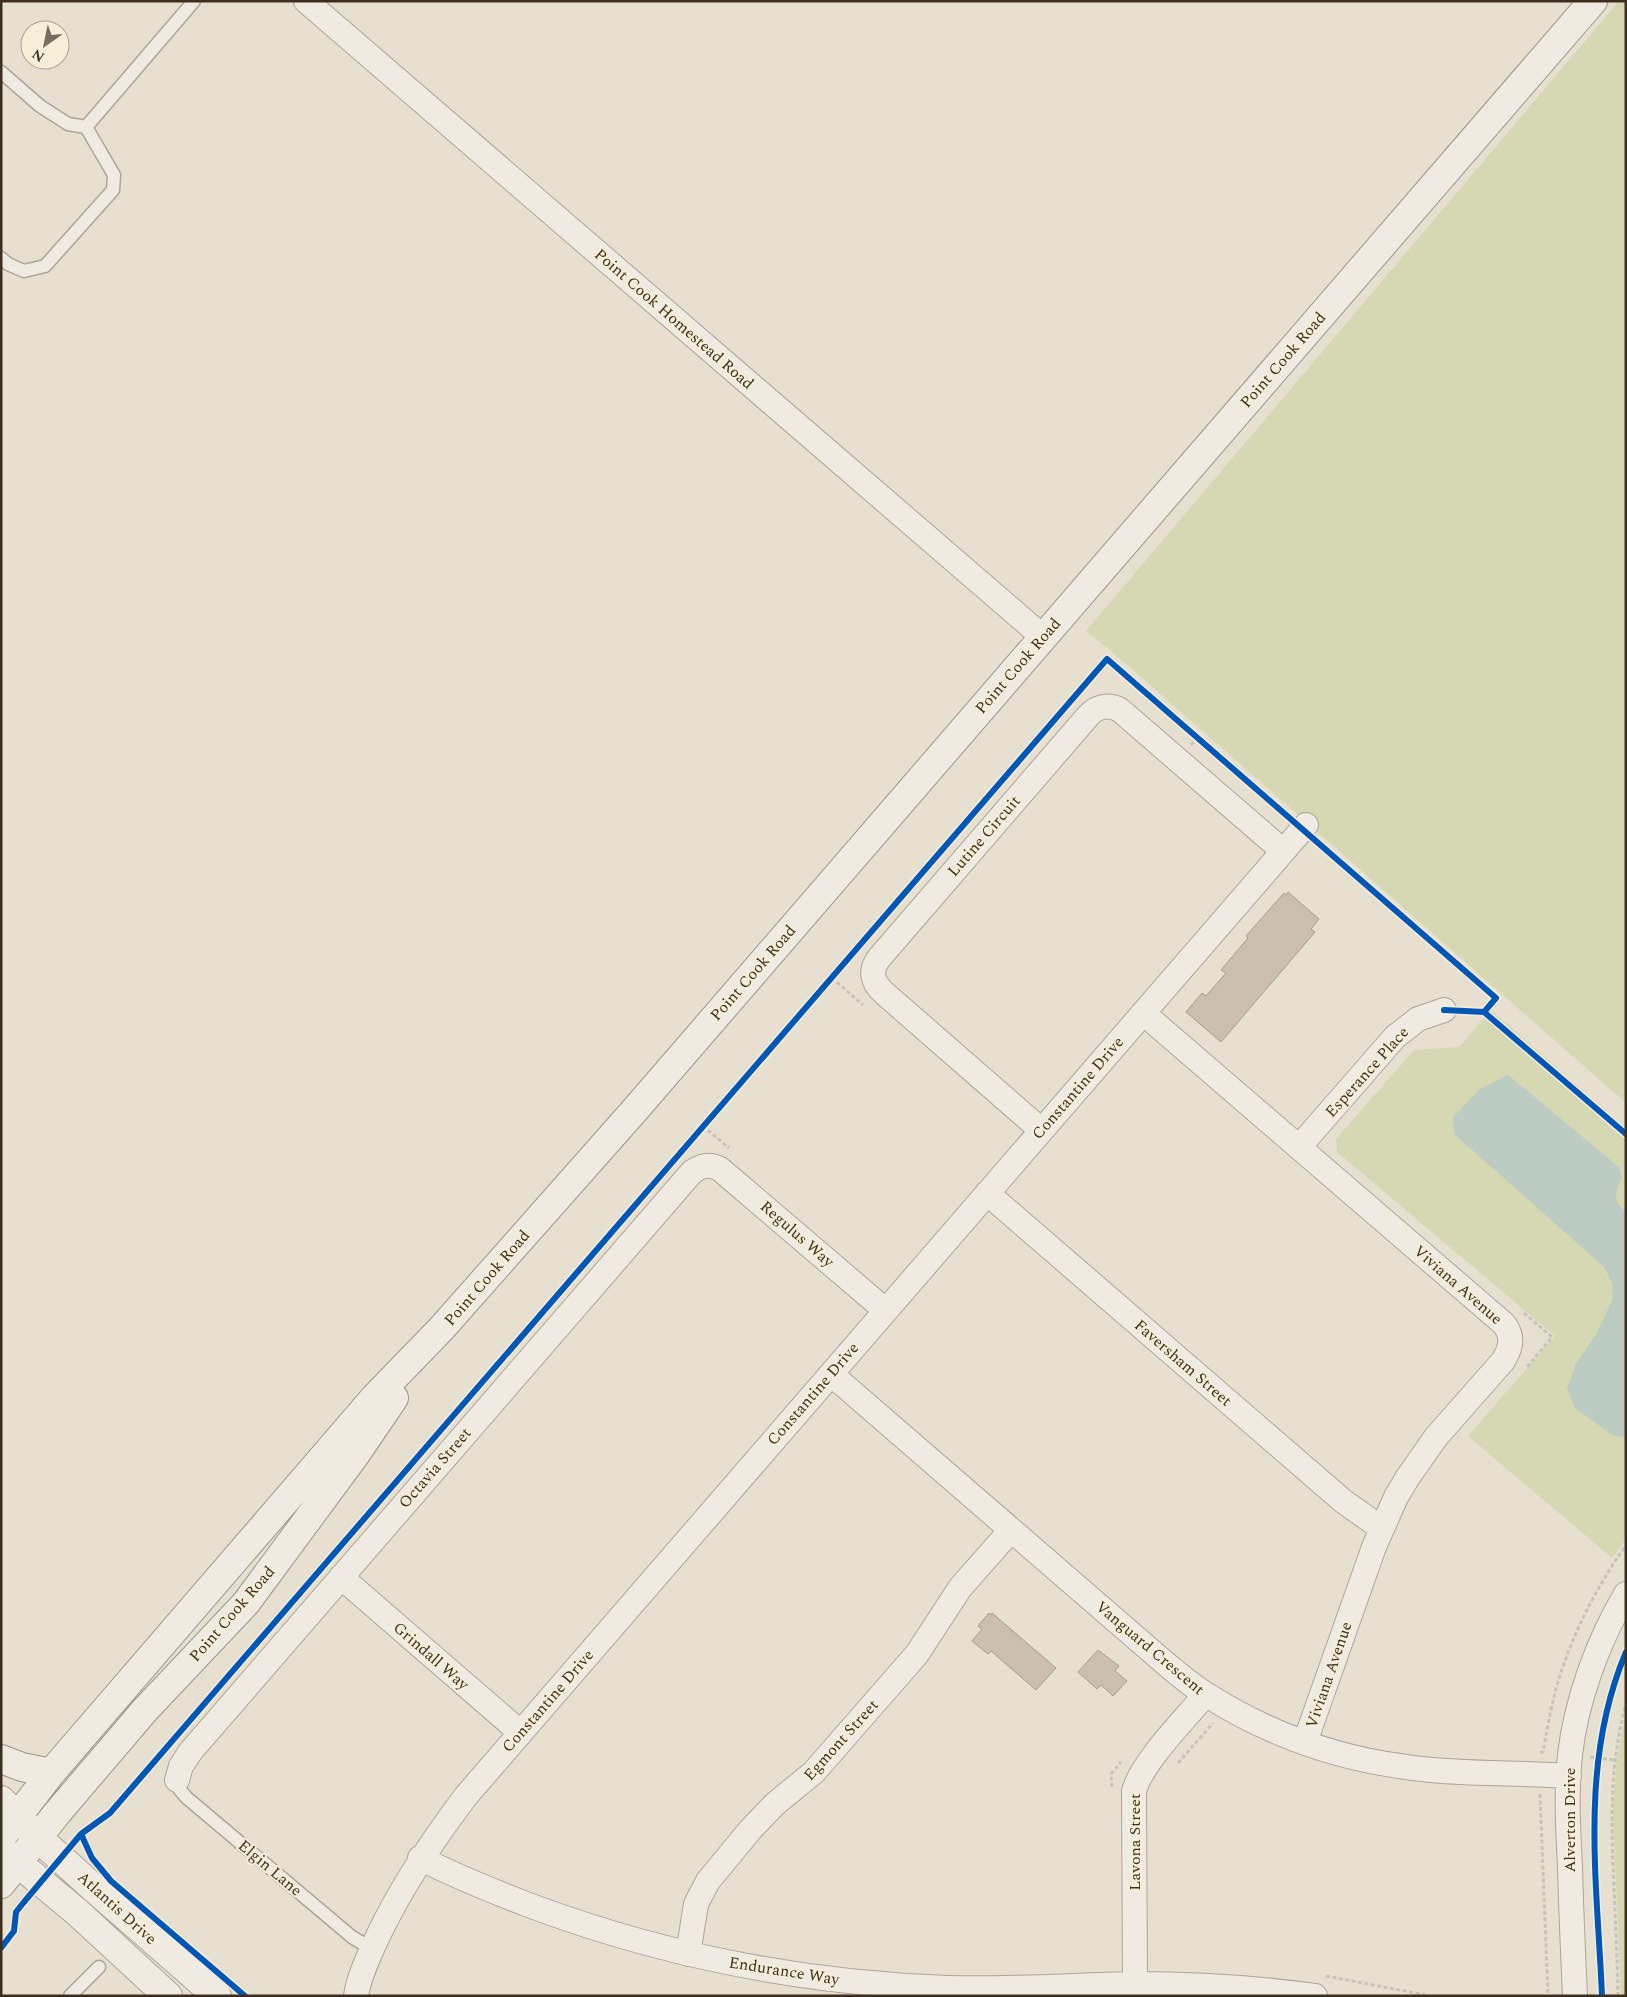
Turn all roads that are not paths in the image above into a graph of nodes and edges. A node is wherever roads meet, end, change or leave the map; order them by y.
1 (194, 1) edge
2 (306, 1) edge
3 (1592, 1) edge
4 (1, 72) edge
5 (86, 127) junction
6 (1, 258) edge
7 (1043, 637) junction
8 (1306, 825) dead end
9 (1283, 851) junction
10 (1444, 1010) dead end
11 (1143, 1013) junction
12 (1041, 1130) junction
13 (1299, 1147) junction
14 (705, 1166) joint
15 (987, 1193) junction
16 (885, 1310) junction
17 (441, 1329) junction
18 (831, 1374) junction
19 (1381, 1528) junction
20 (1011, 1530) junction
21 (341, 1577) junction
22 (1626, 1594) edge
23 (1215, 1700) junction
24 (520, 1733) junction
25 (1305, 1742) junction
26 (1, 1759) edge
27 (51, 1773) junction
28 (1569, 1776) junction
29 (177, 1780) joint
30 (10, 1809) edge
31 (1, 1838) edge
32 (38, 1838) junction
33 (420, 1858) junction
34 (7, 1866) edge
35 (372, 1950) junction
36 (688, 1954) junction
37 (99, 1967) dead end
38 (1135, 1984) junction
39 (1320, 1986) edge
40 (905, 1991) edge
41 (355, 1993) edge
42 (167, 1995) edge
43 (70, 1996) edge
44 (217, 1996) edge
45 (1575, 1996) edge

1 - 5 lane
2 - 7 street, Point Cook Homestead Road
3 - 7 main road, Point Cook Road
4 - 5 lane
5 - 6 lane
7 - 17 main road, Point Cook Road
8 - 9 street, Constantine Drive
9 - 11 street, Constantine Drive
9 - 12 street, Lutine Circuit
10 - 13 street, Esperance Place
11 - 12 street, Constantine Drive
11 - 13 street, Viviana Avenue
12 - 15 street, Constantine Drive
13 - 19 street, Viviana Avenue
14 - 16 street, Regulus Way
14 - 21 street, Octavia Street
15 - 16 street, Constantine Drive
15 - 19 street, Faversham Street
16 - 18 street, Constantine Drive
17 - 27 main road, Point Cook Road
17 - 32 main road, Point Cook Road
18 - 20 street, Vanguard Crescent
18 - 24 street, Constantine Drive
19 - 25 street, Viviana Avenue
20 - 23 street, Vanguard Crescent
20 - 36 street, Egmont Street
21 - 24 street, Grindall Way
21 - 29 street, Octavia Street
22 - 28 street, Alverton Drive
23 - 25 street, Vanguard Crescent
23 - 38 street, Lavona Street
24 - 33 street, Constantine Drive
25 - 28 street, Vanguard Crescent
26 - 27 main road
27 - 30 main road, Point Cook Road
28 - 45 street, Alverton Drive
29 - 35 lane, Elgin Lane
30 - 31 main road, Point Cook Road
30 - 32 main road, Atlantis Drive
32 - 34 main road, Point Cook Road
32 - 44 main road, Atlantis Drive
33 - 35 street, Constantine Drive
33 - 36 street, Endurance Way
34 - 42 main road, Atlantis Drive
35 - 41 street, Constantine Drive
36 - 40 street, Endurance Way
37 - 43 lane
38 - 39 street, Endurance Way
38 - 40 street, Endurance Way

